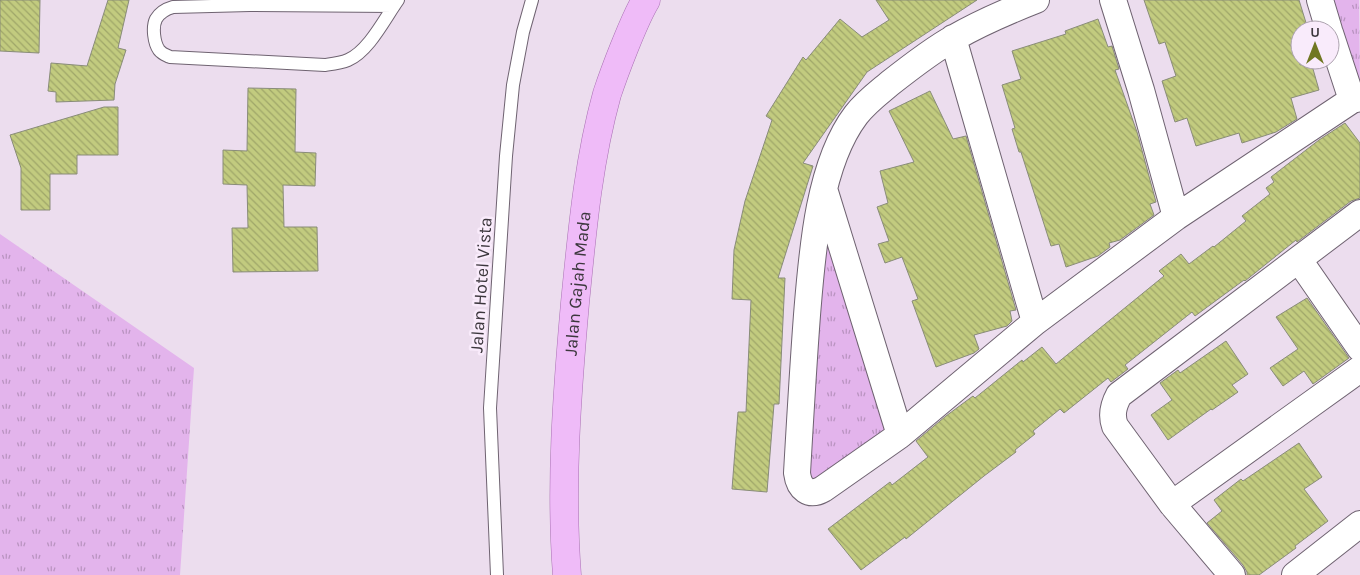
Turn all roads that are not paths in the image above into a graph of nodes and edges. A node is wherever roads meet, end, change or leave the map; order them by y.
1 (532, 0) edge
2 (646, 0) edge
3 (1036, 0) edge
4 (1112, 0) edge
5 (1320, 0) edge
6 (396, 3) edge
7 (1326, 20) edge
8 (953, 38) junction
9 (1340, 57) edge
10 (1356, 99) edge
11 (824, 188) junction
12 (1360, 213) edge
13 (1176, 218) junction
14 (1299, 260) junction
15 (1035, 322) junction
16 (1360, 348) edge
17 (1360, 369) edge
18 (900, 435) junction
19 (1172, 504) junction
20 (1360, 524) edge
21 (497, 575) edge
22 (567, 575) edge
23 (1232, 575) edge
24 (1295, 575) edge

1 - 21 lane, Jalan Hotel Vista
2 - 22 main road, Jalan Gajah Mada
3 - 8 street
4 - 13 street
5 - 7 street
6 - 6 lane
8 - 11 street
8 - 15 street
9 - 10 street
10 - 13 street
11 - 18 street
11 - 18 street
12 - 14 street
13 - 15 street
14 - 16 street
14 - 19 street
15 - 18 street
17 - 19 street
19 - 23 street
20 - 24 street

